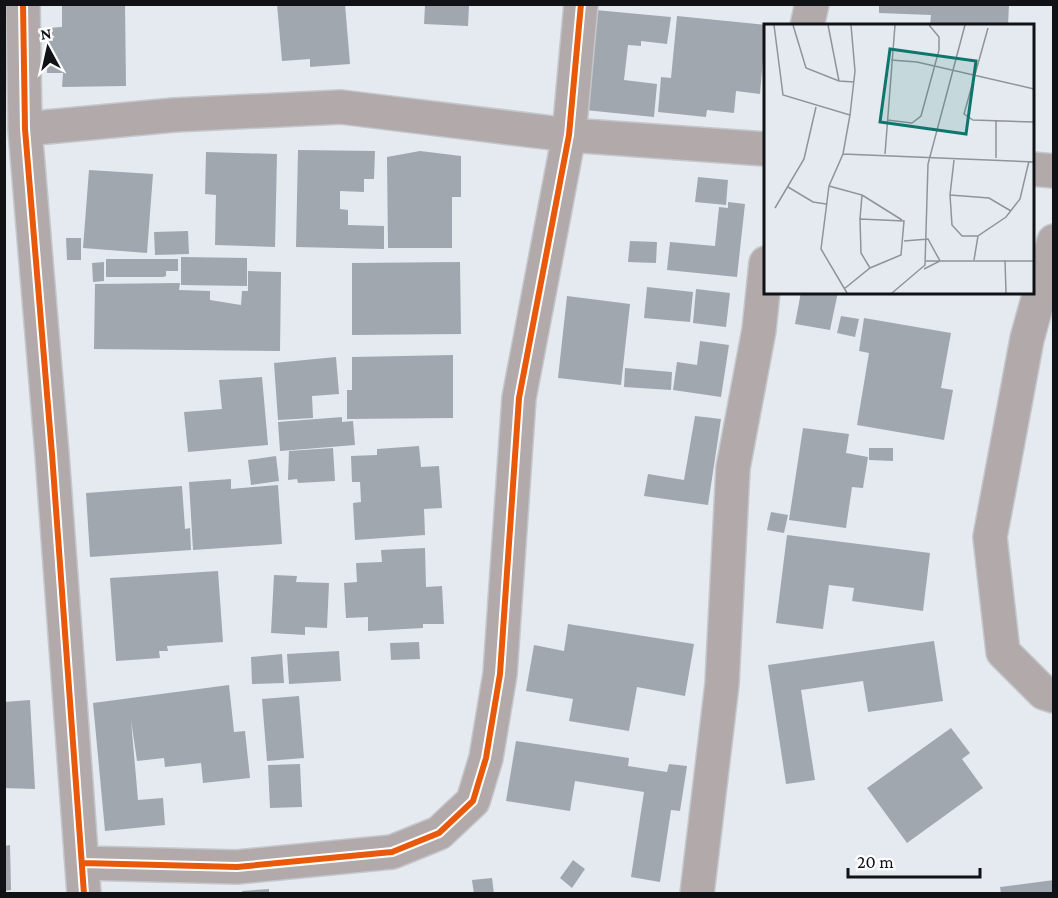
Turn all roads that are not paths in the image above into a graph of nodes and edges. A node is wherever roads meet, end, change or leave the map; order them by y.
1 (22, 4) edge
2 (581, 4) edge
3 (812, 4) edge
4 (807, 24) edge
5 (25, 129) junction
6 (568, 135) junction
7 (764, 148) edge
8 (1034, 169) edge
9 (1053, 171) edge
10 (1053, 241) edge
11 (764, 274) edge
12 (1053, 696) edge
13 (84, 878) edge
14 (697, 894) edge

1 - 5 street
2 - 6 street
3 - 4 street
5 - 6 street
5 - 13 street
6 - 7 street
6 - 13 street
8 - 9 street
10 - 12 street
11 - 14 street

